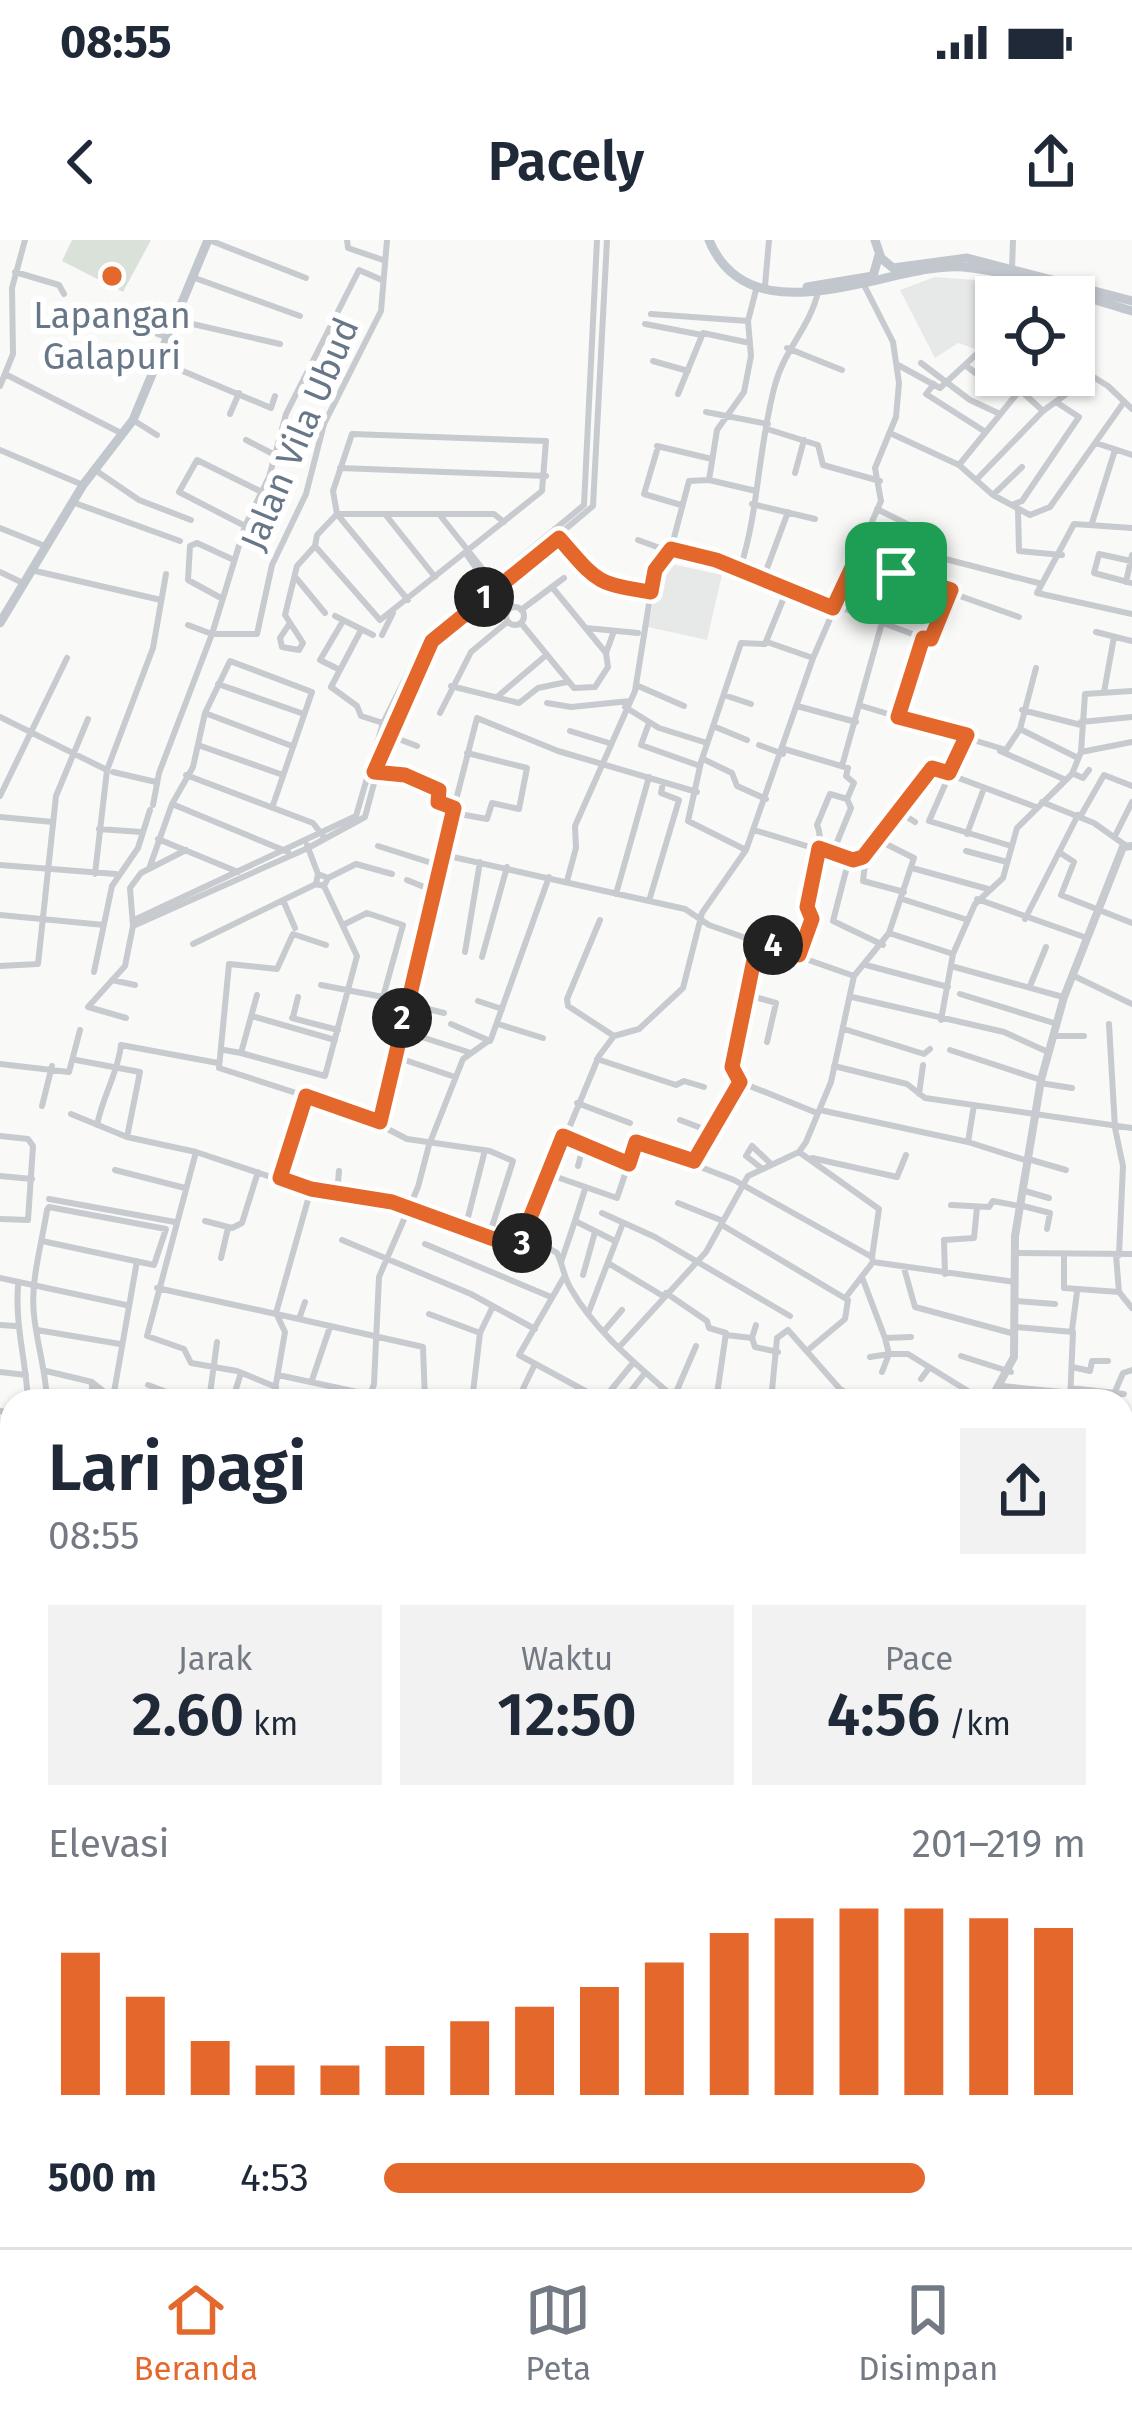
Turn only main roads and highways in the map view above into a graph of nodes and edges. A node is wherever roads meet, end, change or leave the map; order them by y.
1 (208, 240) edge
2 (712, 240) edge
3 (875, 240) edge
4 (879, 254) junction
5 (1009, 273) junction
6 (787, 289) junction
7 (1132, 308) edge
8 (0, 622) edge

1 - 8 main road
2 - 6 main road
3 - 4 main road
4 - 5 main road
4 - 6 main road
5 - 6 main road
5 - 7 main road

